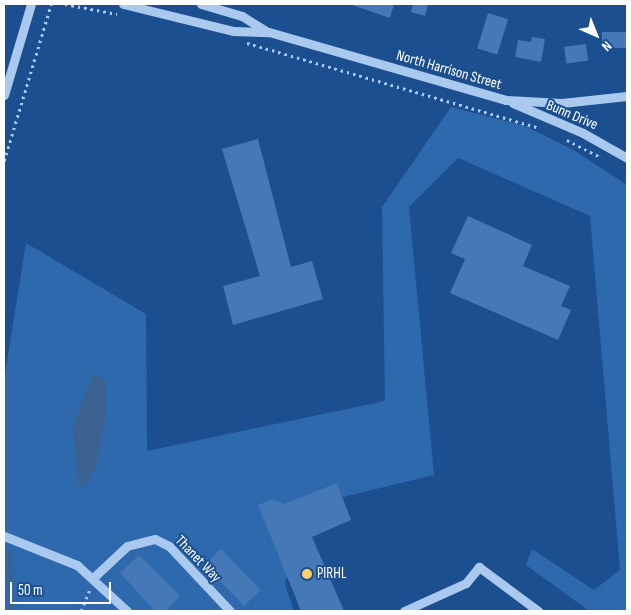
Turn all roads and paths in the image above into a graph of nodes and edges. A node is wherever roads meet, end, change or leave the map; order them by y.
1 (31, 4) edge
2 (51, 4) edge
3 (122, 4) edge
4 (201, 4) edge
5 (269, 32) junction
6 (345, 69) dead end
7 (4, 95) edge
8 (627, 96) edge
9 (506, 100) junction
10 (545, 130) dead end
11 (560, 137) dead end
12 (627, 158) edge
13 (605, 159) dead end
14 (4, 161) edge
15 (4, 536) edge
16 (94, 577) junction
17 (81, 611) edge
18 (127, 611) edge
19 (230, 611) edge
20 (404, 611) edge
21 (538, 611) edge

1 - 7 street
2 - 14 path
3 - 5 street, North Harrison Street
4 - 5 street, North Harrison Street
5 - 9 street, North Harrison Street
6 - 10 path
8 - 9 street, North Harrison Street
9 - 12 street, Bunn Drive
11 - 13 path
15 - 16 street
16 - 17 path
16 - 18 street
16 - 19 street, Thanet Way
20 - 21 street

